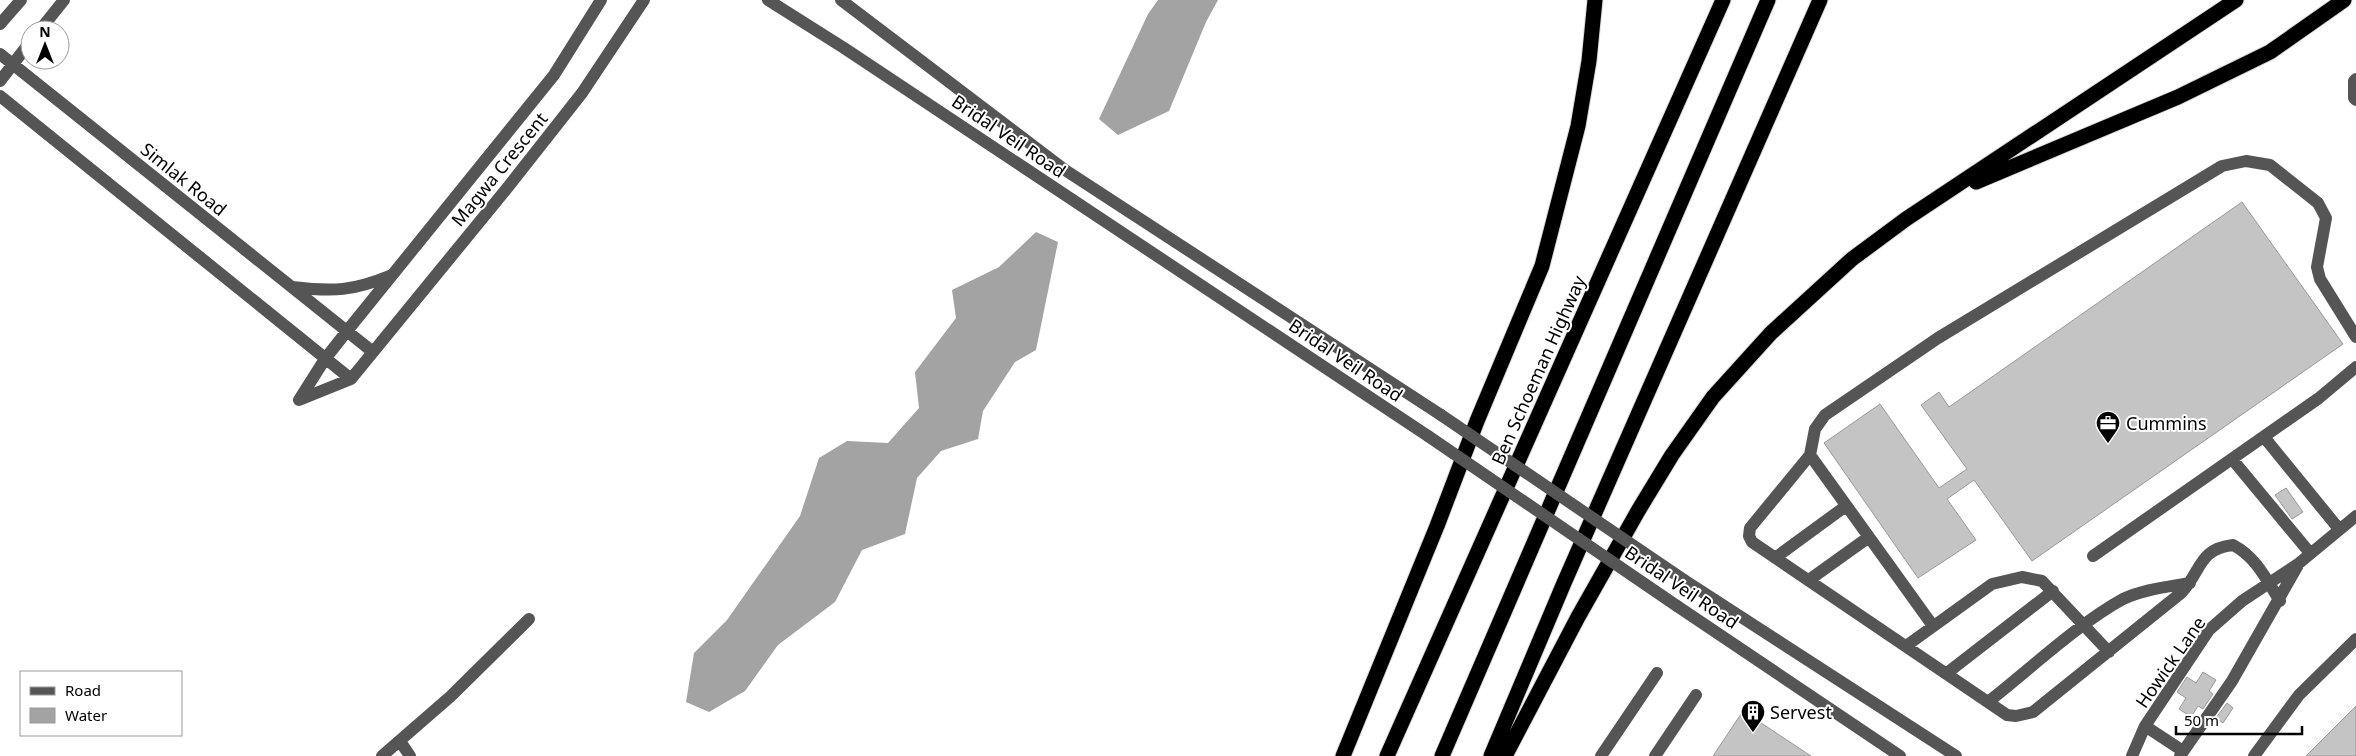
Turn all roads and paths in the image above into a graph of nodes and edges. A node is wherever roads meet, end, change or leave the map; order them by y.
1 (21, 0) edge
2 (64, 0) edge
3 (601, 0) edge
4 (644, 0) edge
5 (768, 0) edge
6 (841, 0) edge
7 (1591, 0) edge
8 (1596, 0) edge
9 (1723, 0) edge
10 (1768, 0) edge
11 (1820, 0) edge
12 (2236, 0) edge
13 (2344, 0) edge
14 (48, 20) edge
15 (1592, 22) junction
16 (0, 24) edge
17 (0, 54) edge
18 (20, 55) edge
19 (13, 64) junction
20 (2356, 79) edge
21 (0, 81) edge
22 (0, 96) edge
23 (2356, 100) edge
24 (1906, 219) junction
25 (394, 274) junction
26 (292, 287) junction
27 (347, 331) junction
28 (2356, 337) edge
29 (372, 352) junction
30 (324, 360) junction
31 (2356, 367) edge
32 (351, 379) junction
33 (2264, 437) junction
34 (1810, 455) junction
35 (2232, 459) junction
36 (1846, 506) junction
37 (2356, 516) edge
38 (2339, 529) junction
39 (1869, 537) junction
40 (2310, 553) junction
41 (2093, 556) dead end
42 (1775, 558) junction
43 (2298, 564) junction
44 (1809, 580) junction
45 (2190, 583) junction
46 (2269, 583) junction
47 (2053, 591) junction
48 (2280, 601) junction
49 (529, 619) dead end
50 (2085, 625) junction
51 (1933, 626) junction
52 (2356, 639) edge
53 (1906, 646) junction
54 (2109, 652) junction
55 (1657, 673) dead end
56 (1947, 673) junction
57 (1696, 695) dead end
58 (1988, 702) junction
59 (1855, 726) junction
60 (2145, 726) junction
61 (400, 741) junction
62 (2181, 754) edge
63 (382, 756) edge
64 (410, 756) edge
65 (1343, 756) edge
66 (1387, 756) edge
67 (1442, 756) edge
68 (1491, 756) edge
69 (1505, 756) edge
70 (1601, 756) edge
71 (1655, 756) edge
72 (1894, 756) edge
73 (1900, 756) edge
74 (1956, 756) edge
75 (2132, 756) edge
76 (2254, 756) edge

1 - 16 street
2 - 14 street
3 - 25 street, Magwa Crescent
4 - 29 street, Magwa Crescent
5 - 59 street, Bridal Veil Road, bridge
6 - 74 street, Bridal Veil Road, bridge
7 - 15 highway
8 - 15 highway
9 - 66 highway, Ben Schoeman Highway
10 - 67 highway
11 - 68 highway
12 - 24 highway
13 - 24 highway
15 - 65 highway
17 - 19 street, Simlak Road
18 - 19 street
19 - 21 street
19 - 26 street, Simlak Road
20 - 23 street
22 - 30 street
24 - 69 highway
25 - 26 street
25 - 27 street, Magwa Crescent
26 - 27 street, Simlak Road
27 - 29 street, Simlak Road
27 - 30 street, Magwa Crescent
28 - 34 street
29 - 32 street, Magwa Crescent
30 - 32 street
30 - 32 street, Magwa Crescent
31 - 33 street
33 - 35 street
33 - 38 street
34 - 36 street
34 - 42 street
35 - 40 street
35 - 41 street
36 - 39 street
36 - 42 street
37 - 38 street, Howick Lane
38 - 40 street, Howick Lane
39 - 44 street
39 - 51 street
40 - 43 street, Howick Lane
42 - 44 street
43 - 46 street, Howick Lane
43 - 48 street, Howick Lane
44 - 53 street
45 - 46 street
45 - 50 street
45 - 54 street
46 - 48 street
46 - 60 street, Howick Lane
47 - 50 street
47 - 51 street
47 - 56 street
48 - 62 street, Howick Lane
49 - 61 street
50 - 54 street
50 - 58 street
51 - 53 street
52 - 76 street
53 - 56 street
54 - 58 street
55 - 70 street
56 - 58 street
57 - 71 street
59 - 72 street
59 - 73 street, Bridal Veil Road
60 - 62 street
60 - 75 street, Howick Lane
61 - 63 street
61 - 64 street

